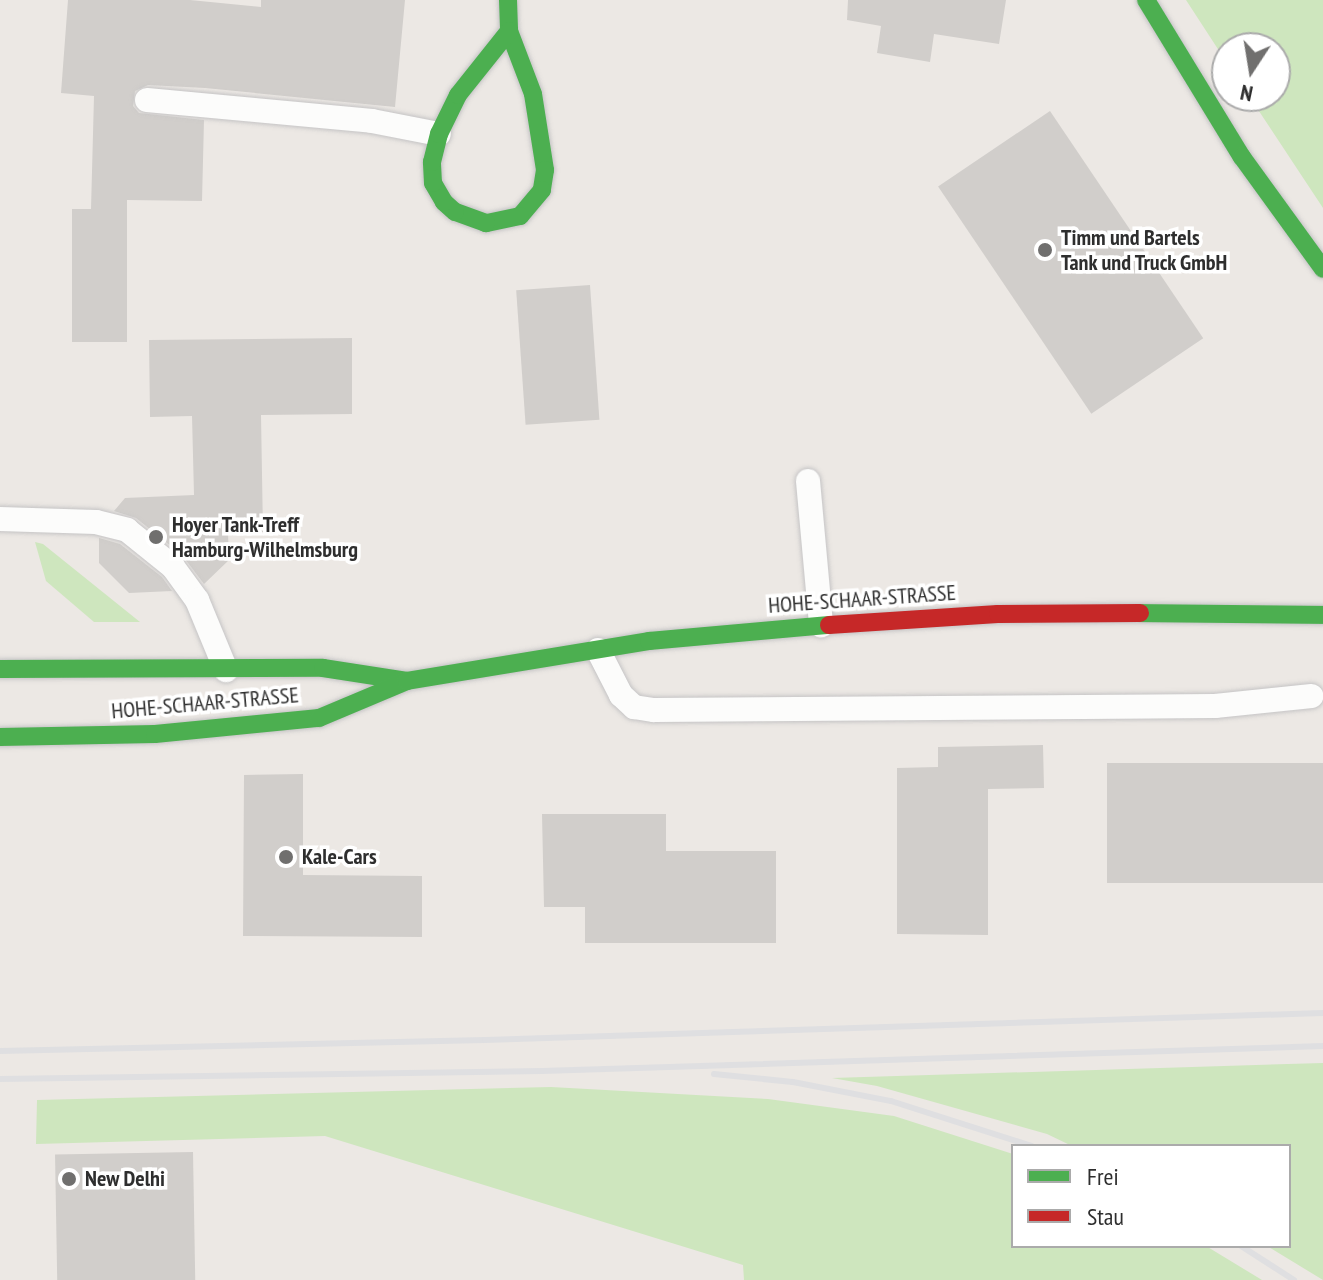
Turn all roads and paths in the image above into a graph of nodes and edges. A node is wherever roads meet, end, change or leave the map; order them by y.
1 (508, 0) edge
2 (1146, 0) edge
3 (509, 31) junction
4 (147, 100) dead end
5 (439, 134) junction
6 (1323, 269) edge
7 (808, 481) dead end
8 (0, 519) edge
9 (1323, 615) edge
10 (821, 625) junction
11 (598, 650) junction
12 (0, 669) edge
13 (226, 670) junction
14 (407, 681) junction
15 (1311, 696) dead end
16 (0, 737) edge

1 - 3 main road
2 - 6 main road
3 - 5 main road
3 - 5 main road
4 - 5 lane
7 - 10 lane
8 - 13 lane
9 - 10 main road, HOHE-SCHAAR-STRASSE
10 - 11 main road, HOHE-SCHAAR-STRASSE
11 - 14 main road, HOHE-SCHAAR-STRASSE
11 - 15 lane
12 - 13 main road, HOHE-SCHAAR-STRASSE
13 - 14 main road, HOHE-SCHAAR-STRASSE
14 - 16 main road, HOHE-SCHAAR-STRASSE

